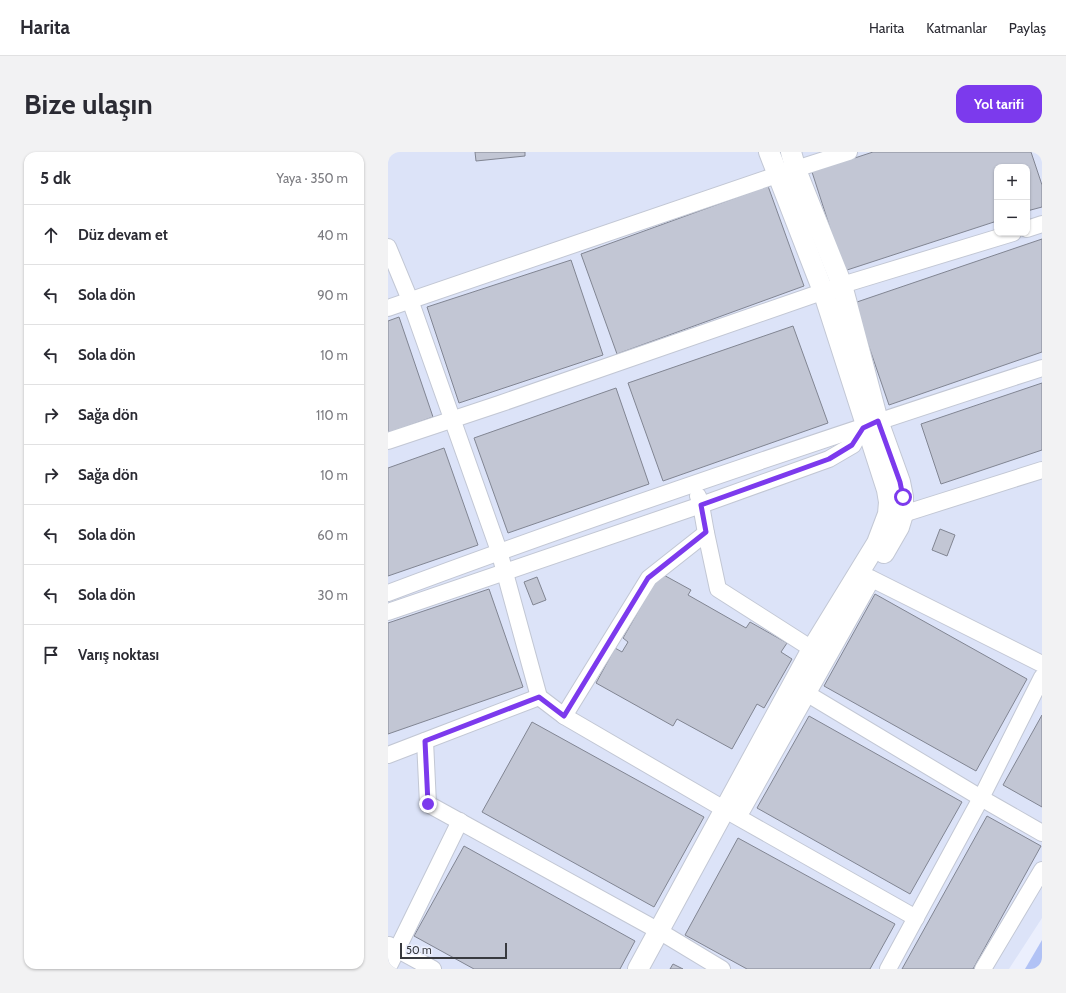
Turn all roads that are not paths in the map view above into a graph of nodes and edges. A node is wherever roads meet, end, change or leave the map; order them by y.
1 (769, 152) edge
2 (850, 152) edge
3 (794, 161) edge
4 (777, 174) junction
5 (1042, 224) edge
6 (1030, 228) edge
7 (1003, 236) edge
8 (388, 247) edge
9 (842, 285) junction
10 (823, 291) junction
11 (410, 300) junction
12 (388, 308) edge
13 (1042, 368) edge
14 (452, 419) junction
15 (869, 425) junction
16 (388, 441) edge
17 (1042, 470) edge
18 (693, 485) junction
19 (701, 505) junction
20 (903, 514) junction
21 (706, 532) junction
22 (499, 551) junction
23 (505, 572) junction
24 (870, 578) junction
25 (388, 593) edge
26 (388, 612) edge
27 (812, 649) junction
28 (1042, 664) edge
29 (1042, 677) edge
30 (806, 694) junction
31 (539, 697) junction
32 (564, 716) junction
33 (425, 741) junction
34 (388, 755) edge
35 (981, 798) junction
36 (731, 812) junction
37 (460, 821) junction
38 (1042, 833) edge
39 (1042, 870) edge
40 (916, 918) junction
41 (664, 934) junction
42 (393, 947) edge
43 (388, 968) edge
44 (433, 969) edge
45 (638, 969) edge
46 (652, 969) edge
47 (722, 969) edge
48 (888, 969) edge
49 (983, 969) edge

1 - 4 street
2 - 3 street
3 - 4 street
3 - 9 street
4 - 10 street
4 - 11 street
5 - 6 street
7 - 9 street
8 - 11 street
9 - 10 street
9 - 15 street
10 - 14 street
10 - 15 street
11 - 12 street
11 - 14 street
13 - 15 street
14 - 16 street
14 - 22 street
15 - 18 street
15 - 19 street
15 - 20 street
15 - 27 street
17 - 20 street
18 - 19 street
18 - 22 street
19 - 21 street
19 - 23 street
20 - 24 street
21 - 27 street
21 - 32 street
22 - 23 street
22 - 25 street
23 - 26 street
23 - 31 street
24 - 28 street
24 - 30 street
27 - 36 street
29 - 35 street
30 - 35 street
30 - 36 street
31 - 32 street
31 - 33 street
32 - 36 street
33 - 34 street
33 - 37 street
35 - 38 street
35 - 40 street
36 - 40 street
36 - 41 street
37 - 41 street
37 - 42 street
39 - 49 street
40 - 48 street
41 - 45 street
41 - 46 street
41 - 47 street
42 - 43 street
42 - 44 street

